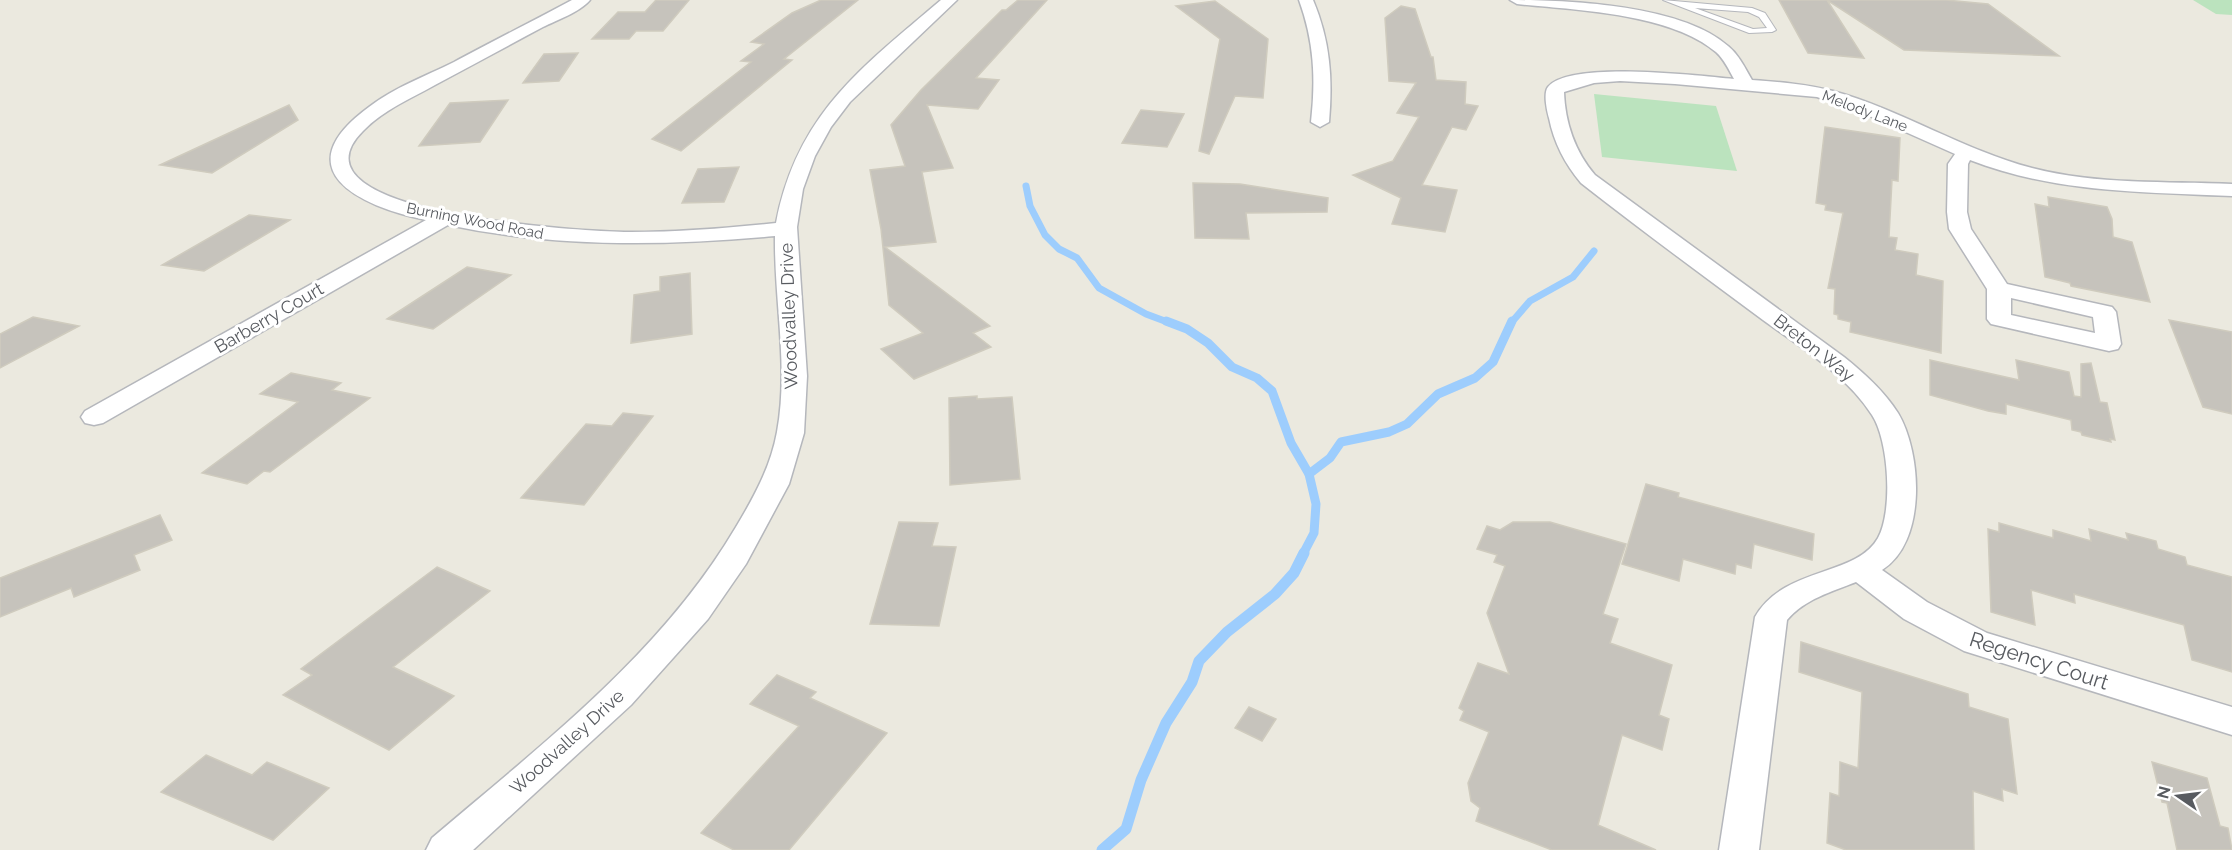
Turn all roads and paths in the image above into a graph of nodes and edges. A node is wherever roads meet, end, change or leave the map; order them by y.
1 (583, 0) edge
2 (950, 0) edge
3 (1306, 0) edge
4 (1517, 0) edge
5 (1667, 0) edge
6 (1678, 4) junction
7 (1746, 85) junction
8 (1320, 122) dead end
9 (1966, 152) junction
10 (2232, 190) edge
11 (445, 218) junction
12 (786, 229) junction
13 (1999, 289) dead end
14 (94, 417) dead end
15 (1861, 568) junction
16 (2232, 721) edge
17 (446, 850) edge
18 (1739, 850) edge

1 - 11 street, Burning Wood Road
2 - 12 street, Woodvalley Drive
3 - 8 street
4 - 7 street
5 - 6 lane
6 - 6 lane
7 - 9 street, Melody Lane
7 - 15 street, Breton Way
9 - 10 street, Melody Lane
9 - 13 street
11 - 12 street, Burning Wood Road
11 - 14 street, Barberry Court
12 - 17 street, Woodvalley Drive
15 - 16 street, Regency Court
15 - 18 street, Breton Way

